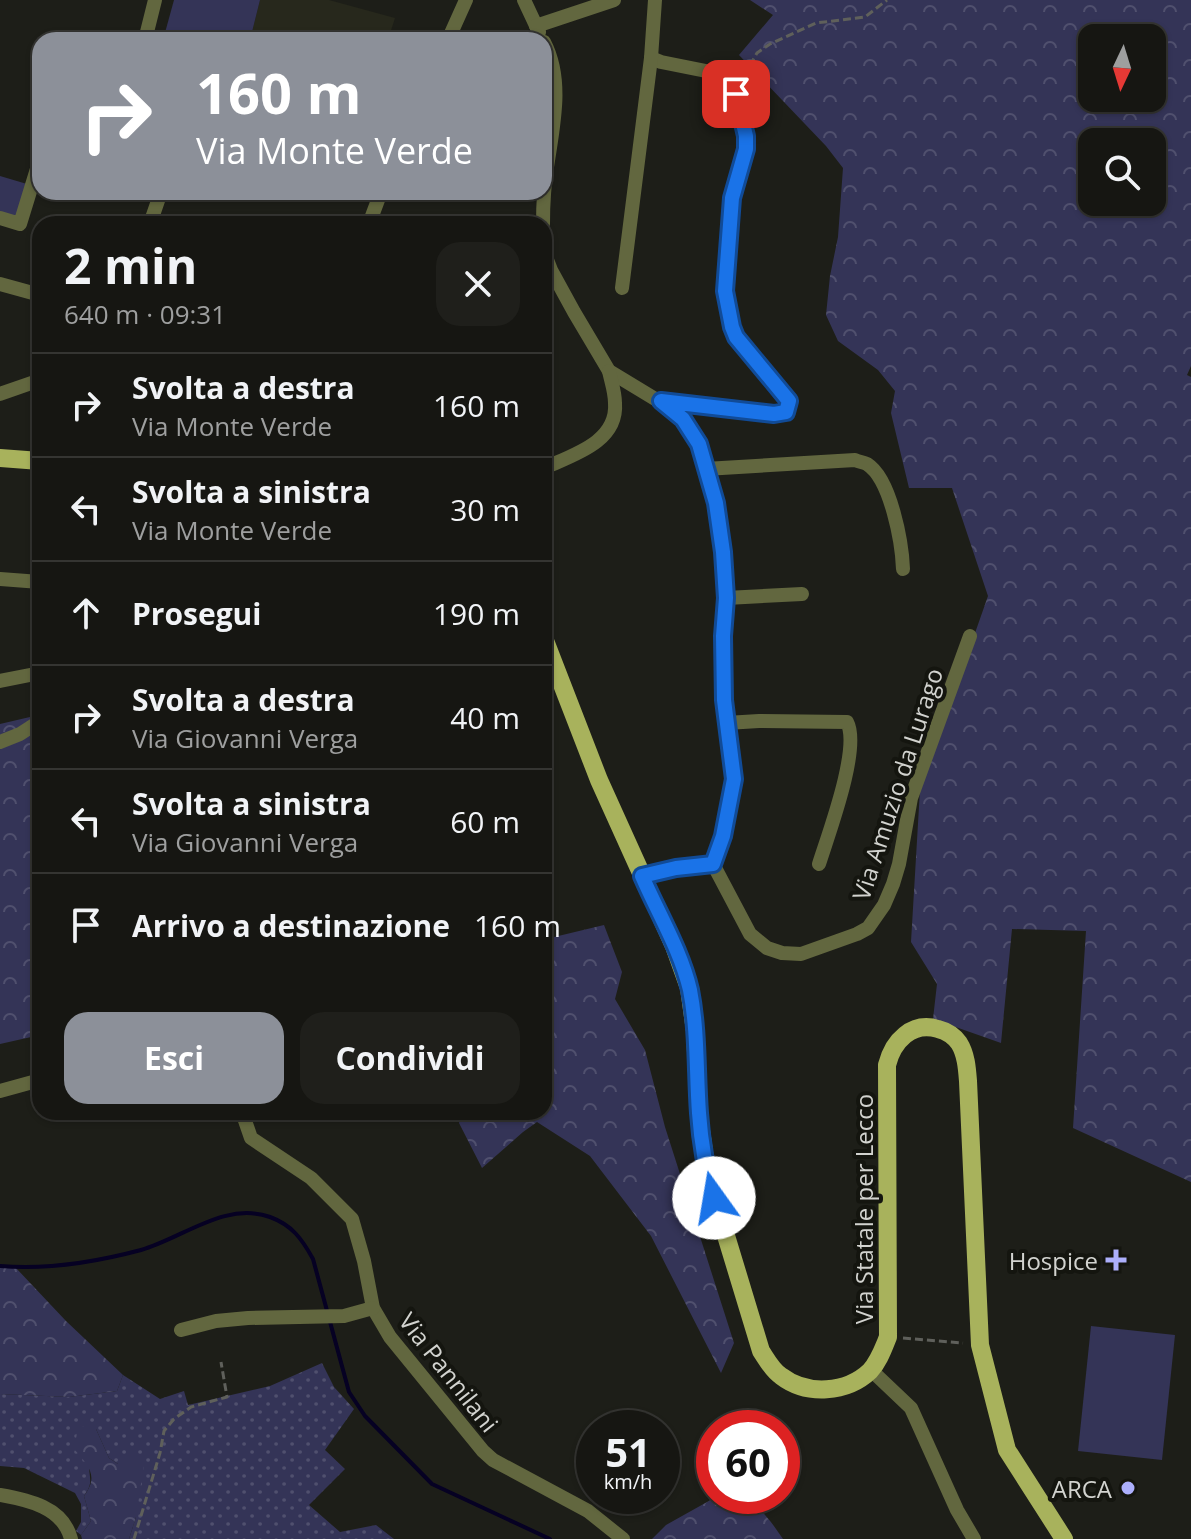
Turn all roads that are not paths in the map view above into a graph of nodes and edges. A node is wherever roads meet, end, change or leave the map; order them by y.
1 (155, 0) edge
2 (466, 0) edge
3 (524, 0) edge
4 (614, 0) edge
5 (655, 0) edge
6 (147, 32) edge
7 (452, 32) edge
8 (539, 32) edge
9 (549, 32) edge
10 (651, 58) junction
11 (552, 62) edge
12 (552, 128) edge
13 (32, 185) edge
14 (0, 218) edge
15 (552, 272) edge
16 (0, 284) edge
17 (622, 288) dead end
18 (32, 293) edge
19 (609, 371) junction
20 (32, 383) edge
21 (0, 394) edge
22 (661, 401) junction
23 (0, 458) edge
24 (32, 460) edge
25 (552, 464) edge
26 (705, 469) junction
27 (903, 569) dead end
28 (0, 579) edge
29 (32, 581) edge
30 (802, 594) dead end
31 (726, 598) junction
32 (970, 636) dead end
33 (552, 659) edge
34 (32, 675) edge
35 (0, 681) edge
36 (726, 723) junction
37 (32, 726) edge
38 (0, 742) edge
39 (713, 864) junction
40 (819, 864) dead end
41 (642, 876) junction
42 (32, 1082) edge
43 (0, 1091) edge
44 (245, 1120) edge
45 (373, 1308) junction
46 (181, 1330) dead end
47 (871, 1370) junction
48 (0, 1495) edge
49 (71, 1539) edge
50 (623, 1539) edge
51 (974, 1539) edge
52 (1064, 1539) edge

1 - 6 street
2 - 7 street
3 - 8 street
4 - 9 street
5 - 10 street
10 - 17 street
10 - 22 street
11 - 12 street
13 - 14 street
15 - 19 street
16 - 18 street
19 - 22 street
19 - 25 street
20 - 21 street
22 - 26 street
23 - 24 main road
26 - 27 street
26 - 31 street
28 - 29 street
30 - 31 street
31 - 36 street
32 - 39 street, Via Amuzio da Lurago
33 - 41 main road
34 - 35 street
36 - 39 street
36 - 40 street
37 - 38 street
39 - 41 street
41 - 47 main road
42 - 43 street
44 - 45 street, Via Pannilani
45 - 46 street
45 - 50 street, Via Pannilani
47 - 51 street
47 - 52 main road, Via Statale per Lecco
48 - 49 street

